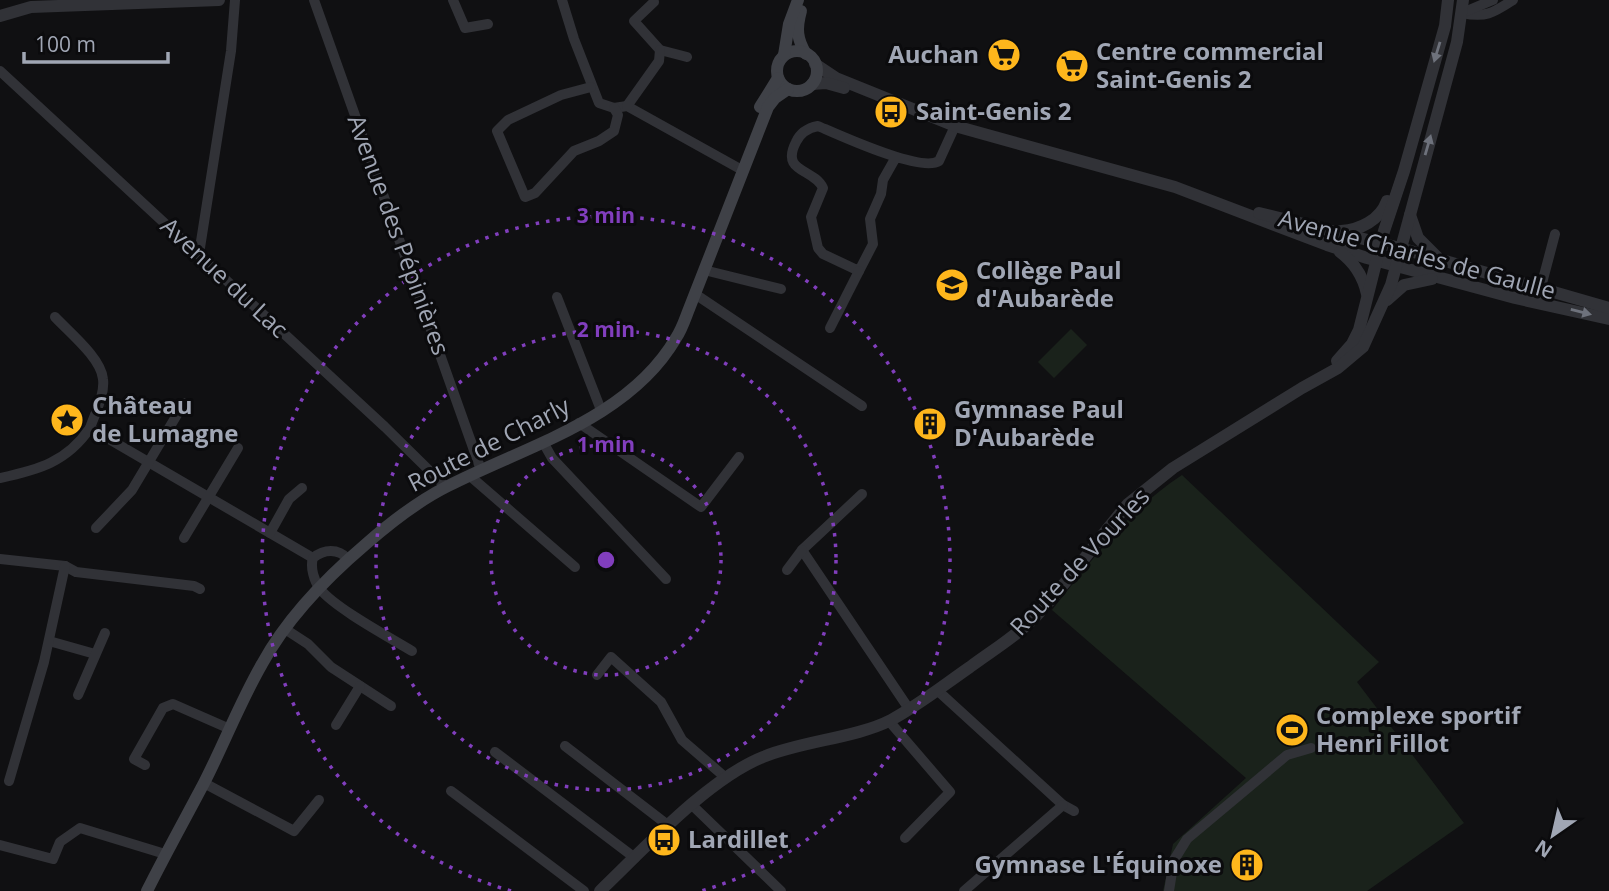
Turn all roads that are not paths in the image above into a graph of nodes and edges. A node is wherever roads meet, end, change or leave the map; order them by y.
1 (219, 0) edge
2 (235, 0) edge
3 (314, 0) edge
4 (453, 0) edge
5 (562, 0) edge
6 (798, 0) edge
7 (805, 0) edge
8 (1451, 0) edge
9 (1493, 0) edge
10 (1514, 0) edge
11 (132, 2) edge
12 (654, 2) dead end
13 (70, 3) edge
14 (1462, 6) edge
15 (0, 16) edge
16 (488, 24) dead end
17 (1445, 26) junction
18 (660, 50) junction
19 (785, 55) junction
20 (688, 57) dead end
21 (811, 59) junction
22 (1451, 64) junction
23 (0, 71) edge
24 (778, 78) junction
25 (1430, 78) junction
26 (812, 84) junction
27 (591, 87) junction
28 (788, 89) junction
29 (627, 106) junction
30 (614, 108) junction
31 (954, 130) junction
32 (896, 157) junction
33 (742, 170) junction
34 (1404, 171) junction
35 (1224, 205) junction
36 (1409, 211) junction
37 (1337, 232) junction
38 (1555, 234) dead end
39 (1327, 245) junction
40 (199, 254) junction
41 (1388, 255) junction
42 (1447, 262) junction
43 (704, 270) junction
44 (1474, 270) junction
45 (859, 271) junction
46 (1443, 279) junction
47 (1541, 288) junction
48 (781, 289) dead end
49 (695, 294) junction
50 (558, 297) dead end
51 (1367, 301) junction
52 (1537, 302) junction
53 (1609, 308) edge
54 (1381, 309) junction
55 (55, 317) dead end
56 (1609, 319) edge
57 (830, 328) dead end
58 (1316, 380) junction
59 (184, 402) dead end
60 (862, 406) dead end
61 (601, 410) junction
62 (579, 423) junction
63 (90, 428) junction
64 (543, 442) junction
65 (238, 448) dead end
66 (739, 457) dead end
67 (149, 463) junction
68 (475, 473) junction
69 (0, 478) edge
70 (446, 487) junction
71 (302, 488) dead end
72 (862, 494) dead end
73 (208, 497) junction
74 (96, 528) dead end
75 (270, 533) junction
76 (184, 538) dead end
77 (802, 550) junction
78 (313, 558) junction
79 (0, 559) edge
80 (348, 559) junction
81 (65, 566) junction
82 (575, 567) dead end
83 (787, 570) dead end
84 (666, 579) dead end
85 (200, 589) dead end
86 (320, 589) junction
87 (285, 629) junction
88 (105, 634) dead end
89 (49, 641) junction
90 (412, 651) dead end
91 (95, 654) junction
92 (597, 675) dead end
93 (360, 686) junction
94 (937, 690) junction
95 (78, 695) dead end
96 (391, 706) dead end
97 (909, 709) junction
98 (889, 721) junction
99 (336, 725) dead end
100 (230, 729) junction
101 (565, 746) dead end
102 (1311, 748) dead end
103 (495, 752) dead end
104 (145, 765) dead end
105 (726, 778) junction
106 (9, 781) dead end
107 (204, 783) junction
108 (451, 791) dead end
109 (318, 800) dead end
110 (692, 805) junction
111 (1063, 805) junction
112 (1074, 811) dead end
113 (669, 826) junction
114 (905, 838) dead end
115 (0, 845) edge
116 (165, 854) junction
117 (635, 858) junction
118 (147, 891) edge
119 (584, 891) edge
120 (600, 891) edge
121 (781, 891) edge
122 (964, 891) edge
123 (1169, 891) edge

1 - 11 street
2 - 40 street
3 - 68 street, Avenue des Pépinières
4 - 16 street
5 - 27 street
6 - 19 main road
7 - 21 main road
8 - 14 street
8 - 17 street, Route de Vourles
9 - 14 street
10 - 14 street
11 - 13 street
12 - 18 street
13 - 15 street
14 - 17 street
14 - 22 street, Route de Vourles
17 -> 25 street, Route de Vourles
18 - 20 street
18 - 29 street
19 - 21 main road
19 - 24 main road
21 - 26 main road
21 - 31 street, Avenue Charles de Gaulle
22 - 25 street
36 -> 22 street, Route de Vourles
23 - 40 street, Avenue du Lac
24 - 28 main road
24 - 33 main road, Route de Charly
25 - 34 street, Route de Vourles
26 - 28 main road
26 - 31 street, Avenue Charles de Gaulle
27 - 30 street
27 - 30 street
28 - 33 main road, Route de Charly
29 - 30 street
29 - 33 street
31 - 32 street
31 - 35 street, Avenue Charles de Gaulle
32 - 45 street
32 - 45 street
33 - 43 main road, Route de Charly
34 - 37 street
34 - 41 street, Route de Vourles
35 - 37 street, Avenue Charles de Gaulle
35 - 39 street, Avenue Charles de Gaulle
36 - 41 street, Route de Vourles
36 - 42 street
37 - 41 street, Avenue Charles de Gaulle
38 - 47 street
39 - 41 street
39 - 51 street
40 - 70 street, Avenue du Lac
41 - 42 street, Avenue Charles de Gaulle
41 - 44 street
41 - 46 street, Avenue Charles de Gaulle
41 - 51 street, Route de Vourles
41 - 54 street
42 - 44 street, Avenue Charles de Gaulle
43 - 48 street
43 - 49 main road, Route de Charly
44 - 47 street, Avenue Charles de Gaulle
45 - 57 street
46 - 52 street, Avenue Charles de Gaulle
46 - 54 street
47 - 52 street
47 - 53 street, Avenue Charles de Gaulle
49 - 60 street
49 - 61 main road, Route de Charly
50 - 61 street
51 - 58 street, Route de Vourles
52 -> 56 street, Avenue Charles de Gaulle
54 - 58 street, Route de Vourles
55 - 63 street
58 - 94 street, Route de Vourles
59 - 67 street
61 - 62 main road, Route de Charly
62 - 64 main road, Route de Charly
62 - 66 street
63 - 67 street
63 - 69 street
64 - 68 main road, Route de Charly
64 - 84 street
65 - 73 street
67 - 73 street
67 - 74 street
68 - 70 main road, Route de Charly
68 - 82 street
70 - 80 main road, Route de Charly
71 - 75 street
72 - 77 street
73 - 75 street
73 - 76 street
75 - 78 street
77 - 83 street
77 - 97 street
78 - 80 street
78 - 86 street
79 - 81 street
80 - 86 main road, Route de Charly
81 - 85 street
81 - 89 street
86 - 87 main road, Route de Charly
86 - 90 street
87 - 93 street
87 - 100 main road, Route de Charly
88 - 91 street
89 - 91 street
89 - 106 street
91 - 95 street
92 - 105 street
93 - 96 street
93 - 99 street
94 - 97 street, Route de Vourles
94 - 111 street
97 - 98 street, Route de Vourles
98 - 105 street, Route de Vourles
98 - 114 street
100 - 104 street
100 - 107 main road, Route de Charly
101 - 113 street
102 - 123 street
103 - 117 street
105 - 110 street, Route de Vourles
107 - 109 street
107 - 116 main road, Route de Charly
108 - 119 street
110 - 113 street, Route de Vourles
110 - 121 street
111 - 112 street
111 - 122 street
113 - 117 street, Route de Vourles
115 - 116 street
116 - 118 main road, Route de Charly
117 - 120 street, Route de Vourles

